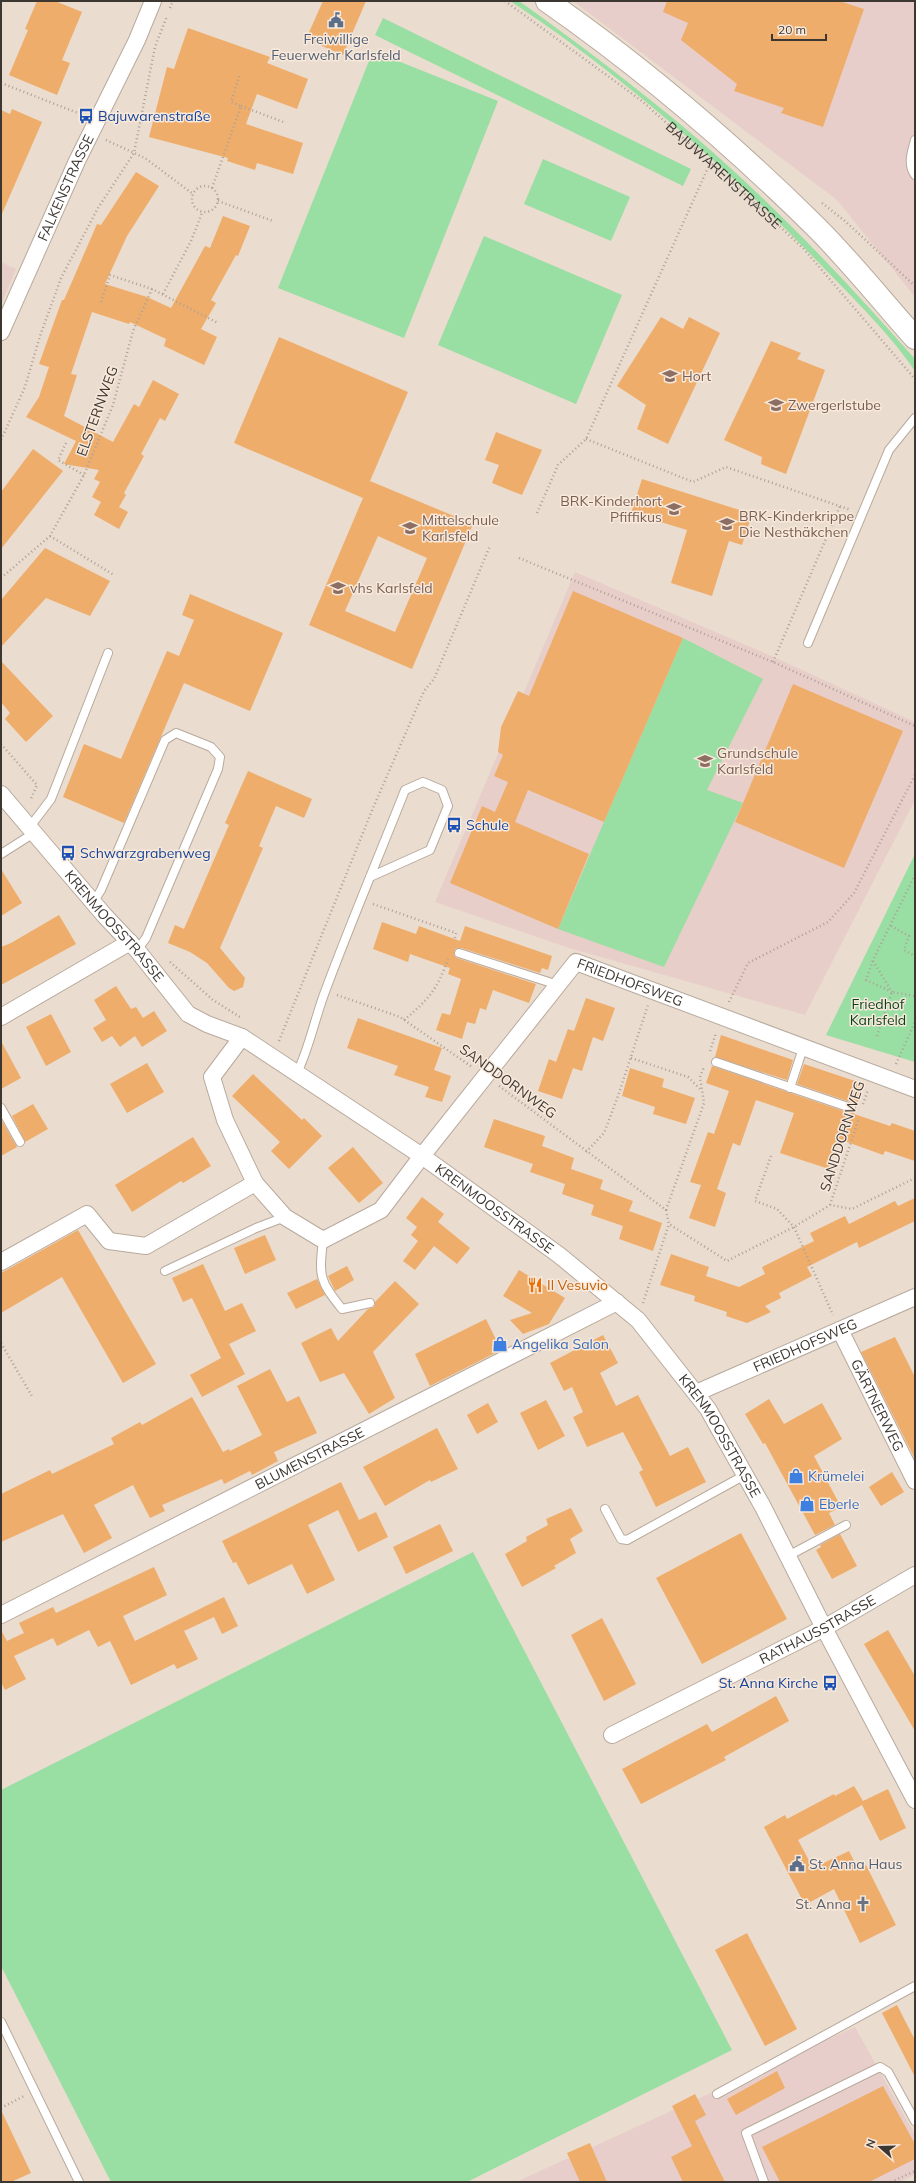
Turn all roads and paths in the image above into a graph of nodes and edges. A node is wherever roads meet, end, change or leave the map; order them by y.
1 (153, 1) edge
2 (173, 1) edge
3 (506, 1) edge
4 (546, 1) edge
5 (240, 74) dead end
6 (1, 83) edge
7 (241, 106) junction
8 (286, 123) dead end
9 (94, 126) junction
10 (720, 138) junction
11 (915, 140) edge
12 (134, 153) junction
13 (710, 162) junction
14 (915, 176) edge
15 (212, 188) junction
16 (193, 194) junction
17 (218, 201) junction
18 (202, 213) junction
19 (273, 221) dead end
20 (152, 289) junction
21 (163, 294) junction
22 (100, 302) dead end
23 (218, 323) dead end
24 (1, 332) edge
25 (915, 338) edge
26 (915, 379) edge
27 (915, 418) edge
28 (586, 439) junction
29 (1, 440) edge
30 (66, 443) dead end
31 (84, 475) junction
32 (840, 506) junction
33 (537, 513) dead end
34 (861, 514) junction
35 (50, 536) junction
36 (490, 546) dead end
37 (519, 558) dead end
38 (114, 575) dead end
39 (1, 578) edge
40 (808, 643) dead end
41 (108, 652) dead end
42 (773, 662) junction
43 (915, 726) edge
44 (1, 744) edge
45 (915, 775) edge
46 (1, 794) edge
47 (34, 826) junction
48 (1, 854) edge
49 (915, 875) edge
50 (370, 877) junction
51 (361, 900) junction
52 (93, 903) junction
53 (891, 926) junction
54 (138, 943) junction
55 (452, 945) dead end
56 (459, 953) dead end
57 (915, 956) edge
58 (448, 957) dead end
59 (873, 960) junction
60 (558, 985) junction
61 (325, 990) junction
62 (652, 992) junction
63 (892, 992) junction
64 (915, 996) edge
65 (1, 1017) edge
66 (721, 1018) junction
67 (404, 1020) junction
68 (246, 1021) dead end
69 (915, 1022) edge
70 (877, 1036) dead end
71 (242, 1037) junction
72 (272, 1037) dead end
73 (279, 1041) junction
74 (804, 1048) junction
75 (708, 1055) dead end
76 (305, 1057) junction
77 (631, 1058) junction
78 (706, 1062) dead end
79 (716, 1062) dead end
80 (297, 1073) junction
81 (874, 1073) junction
82 (485, 1076) junction
83 (889, 1079) junction
84 (790, 1088) junction
85 (915, 1089) edge
86 (702, 1091) junction
87 (1, 1108) edge
88 (851, 1108) dead end
89 (862, 1110) dead end
90 (859, 1117) dead end
91 (20, 1142) dead end
92 (586, 1152) junction
93 (422, 1156) junction
94 (771, 1156) dead end
95 (915, 1178) edge
96 (255, 1183) junction
97 (830, 1205) junction
98 (666, 1210) junction
99 (285, 1217) junction
100 (669, 1224) junction
101 (794, 1227) junction
102 (322, 1240) junction
103 (1, 1262) edge
104 (165, 1271) dead end
105 (915, 1297) edge
106 (617, 1302) junction
107 (370, 1303) dead end
108 (638, 1320) junction
109 (840, 1330) junction
110 (1, 1343) edge
111 (696, 1393) junction
112 (33, 1398) dead end
113 (745, 1475) junction
114 (915, 1481) edge
115 (605, 1509) dead end
116 (846, 1525) dead end
117 (788, 1556) junction
118 (915, 1575) edge
119 (1, 1615) edge
120 (824, 1628) junction
121 (612, 1735) dead end
122 (915, 1800) edge
123 (915, 1986) edge
124 (1, 2022) edge
125 (35, 2091) junction
126 (717, 2094) dead end
127 (1, 2108) edge
128 (915, 2121) edge
129 (915, 2171) edge
130 (78, 2182) edge
131 (764, 2182) edge
132 (891, 2182) edge

1 - 9 street, FALKENSTRASSE
2 - 12 path
3 - 13 path, BAJUWARENSTRASSE
4 - 10 main road, BAJUWARENSTRASSE
5 - 7 path
6 - 9 path
7 - 8 path
7 - 15 path
9 - 12 path
9 - 24 street, FALKENSTRASSE
10 - 13 path
10 - 25 main road, BAJUWARENSTRASSE
11 - 14 lane
12 - 16 path
12 - 29 path
13 - 26 path, BAJUWARENSTRASSE
13 - 28 path
15 - 16 path
15 - 17 path
16 - 18 path
17 - 18 path
17 - 19 path
18 - 21 path
20 - 21 path
20 - 22 path
20 - 31 path, ELSTERNWEG
21 - 23 path
27 - 34 lane
28 - 32 path
28 - 33 path
30 - 31 path
31 - 35 path, ELSTERNWEG
32 - 34 path
32 - 42 path
34 - 40 lane
35 - 38 path
35 - 39 path, ELSTERNWEG
36 - 73 path
37 - 42 path
41 - 47 lane
42 - 43 path
44 - 47 path
45 - 66 path
46 - 47 street, KRENMOOSSTRASSE
47 - 48 lane
47 - 52 street, KRENMOOSSTRASSE
49 - 53 path
50 - 50 lane
50 - 51 lane
51 - 55 path
51 - 61 lane
52 - 54 street, KRENMOOSSTRASSE
52 - 54 lane
53 - 57 path
53 - 59 path
54 - 65 street
54 - 68 path
54 - 71 street, KRENMOOSSTRASSE
56 - 60 lane
58 - 67 path
59 - 63 path
59 - 63 path
60 - 62 street, FRIEDHOFSWEG
60 - 82 street, FRIEDHOFSWEG
61 - 67 path, SANDDORNWEG
61 - 76 lane
62 - 66 street, FRIEDHOFSWEG
62 - 77 path
63 - 64 path
63 - 70 path
66 - 74 street, FRIEDHOFSWEG
66 - 75 path
67 - 82 path, SANDDORNWEG
69 - 83 path
71 - 80 street, KRENMOOSSTRASSE
71 - 96 street
72 - 73 path
73 - 76 path
74 - 81 street, FRIEDHOFSWEG
74 - 84 lane
76 - 80 lane
77 - 86 path
77 - 92 path
78 - 86 path
79 - 84 lane
80 - 93 street, KRENMOOSSTRASSE
81 - 83 street, FRIEDHOFSWEG
81 - 89 path, SANDDORNWEG
82 - 92 path, SANDDORNWEG
82 - 93 street, FRIEDHOFSWEG
83 - 85 street, FRIEDHOFSWEG
84 - 88 lane
86 - 98 path
87 - 91 lane
90 - 97 path, SANDDORNWEG
92 - 98 path, SANDDORNWEG
93 - 102 street, KRENMOOSSTRASSE
93 - 106 street, KRENMOOSSTRASSE
94 - 101 path
95 - 97 path, SANDDORNWEG
96 - 99 street
96 - 103 street
97 - 101 path, SANDDORNWEG
98 - 100 path
99 - 102 street
99 - 104 lane
100 - 101 path, SANDDORNWEG
100 - 108 path
101 - 109 path
102 - 107 lane
105 - 109 street, FRIEDHOFSWEG
106 - 108 street, KRENMOOSSTRASSE
106 - 119 street, BLUMENSTRASSE
108 - 111 street, KRENMOOSSTRASSE
109 - 111 street, FRIEDHOFSWEG
109 - 114 street, GÄRTNERWEG
110 - 112 path
111 - 113 street, KRENMOOSSTRASSE
113 - 115 lane
113 - 117 street, KRENMOOSSTRASSE
116 - 117 lane
117 - 120 street, KRENMOOSSTRASSE
118 - 120 street, RATHAUSSTRASSE
120 - 121 street, RATHAUSSTRASSE
120 - 122 street, KRENMOOSSTRASSE
123 - 126 lane
124 - 125 lane
125 - 127 path
125 - 130 lane
128 - 131 lane
129 - 132 path

